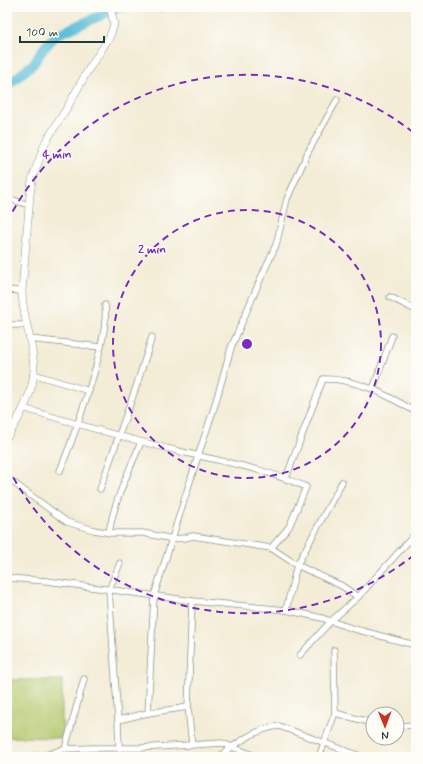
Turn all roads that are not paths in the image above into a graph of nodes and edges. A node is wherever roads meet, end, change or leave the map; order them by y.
1 (111, 11) edge
2 (337, 100) dead end
3 (7, 198) edge
4 (29, 205) junction
5 (7, 290) edge
6 (22, 291) junction
7 (390, 297) dead end
8 (105, 305) dead end
9 (416, 310) edge
10 (7, 325) edge
11 (26, 325) junction
12 (392, 336) dead end
13 (152, 337) dead end
14 (30, 339) junction
15 (101, 347) junction
16 (33, 374) junction
17 (373, 389) junction
18 (89, 391) junction
19 (23, 408) junction
20 (416, 412) edge
21 (78, 425) junction
22 (119, 436) junction
23 (7, 437) edge
24 (141, 442) junction
25 (198, 456) junction
26 (60, 471) dead end
27 (7, 478) edge
28 (286, 478) junction
29 (342, 482) dead end
30 (100, 489) dead end
31 (109, 532) junction
32 (416, 533) edge
33 (173, 539) junction
34 (272, 548) junction
35 (120, 563) dead end
36 (297, 565) junction
37 (7, 578) edge
38 (109, 590) junction
39 (154, 596) junction
40 (358, 597) junction
41 (192, 601) junction
42 (286, 610) junction
43 (331, 621) junction
44 (416, 644) edge
45 (334, 650) dead end
46 (300, 655) dead end
47 (84, 679) dead end
48 (188, 706) junction
49 (148, 713) junction
50 (335, 713) junction
51 (118, 720) junction
52 (365, 721) edge
53 (416, 725) edge
54 (405, 726) edge
55 (324, 743) junction
56 (192, 745) junction
57 (231, 747) junction
58 (119, 748) junction
59 (65, 749) junction
60 (46, 756) edge
61 (24, 757) edge
62 (219, 757) edge
63 (258, 757) edge
64 (319, 757) edge
65 (363, 757) edge

1 - 4 street
2 - 25 street
3 - 4 street
4 - 6 street
5 - 6 street
6 - 11 street
7 - 9 street
8 - 15 street
10 - 11 street
11 - 14 street
12 - 17 street
13 - 22 street
14 - 15 street
14 - 16 street
15 - 18 street
16 - 18 street
16 - 19 street
17 - 20 street
17 - 28 street
18 - 21 street
19 - 21 street
19 - 23 street
21 - 22 street
21 - 26 street
22 - 24 street
22 - 30 street
24 - 25 street
24 - 31 street
25 - 28 street
25 - 33 street
27 - 31 street
28 - 34 street
29 - 36 street
31 - 33 street
32 - 40 street
33 - 34 street
33 - 39 street
34 - 36 street
35 - 38 street
36 - 40 street
36 - 42 street
37 - 38 street
38 - 39 street
38 - 51 street
39 - 41 street
39 - 49 street
40 - 43 street
41 - 42 street
41 - 48 street
42 - 43 street
43 - 44 street
43 - 46 street
45 - 50 street
47 - 59 street
48 - 49 street
48 - 56 street
49 - 51 street
50 - 52 street
50 - 55 street
51 - 58 street
53 - 54 street
55 - 57 street
55 - 64 street
55 - 65 street
56 - 57 street
56 - 58 street
57 - 62 street
57 - 63 street
58 - 59 street
59 - 60 street
60 - 61 street

